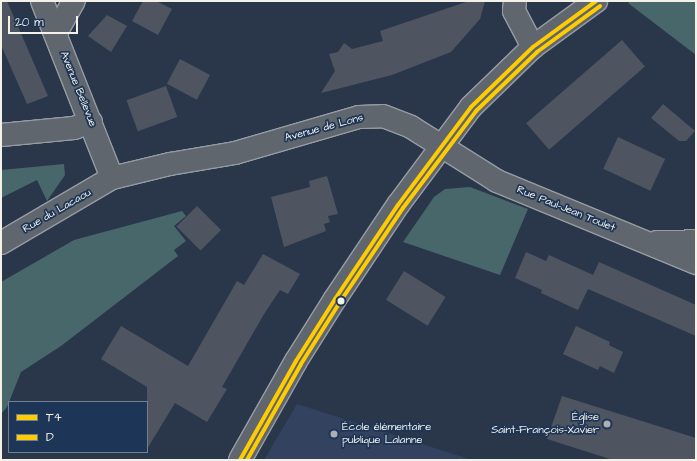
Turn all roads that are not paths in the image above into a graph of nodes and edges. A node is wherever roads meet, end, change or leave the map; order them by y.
1 (42, 1) edge
2 (74, 1) edge
3 (515, 1) edge
4 (596, 1) edge
5 (56, 33) junction
6 (533, 47) junction
7 (91, 122) junction
8 (1, 135) edge
9 (441, 145) junction
10 (112, 178) junction
11 (696, 240) edge
12 (649, 242) junction
13 (1, 243) edge
14 (696, 263) edge
15 (240, 460) edge

1 - 5 street, Avenue Bellevue
2 - 5 street
3 - 6 street
4 - 6 street
5 - 7 street, Avenue Bellevue
6 - 9 street
7 - 8 street
7 - 10 street, Avenue Bellevue
9 - 10 street, Avenue de Lons
9 - 12 street, Rue Paul-Jean Toulet
9 - 15 street
10 - 13 street, Rue du Lacaou
11 - 12 street
12 - 14 street, Rue Paul-Jean Toulet

